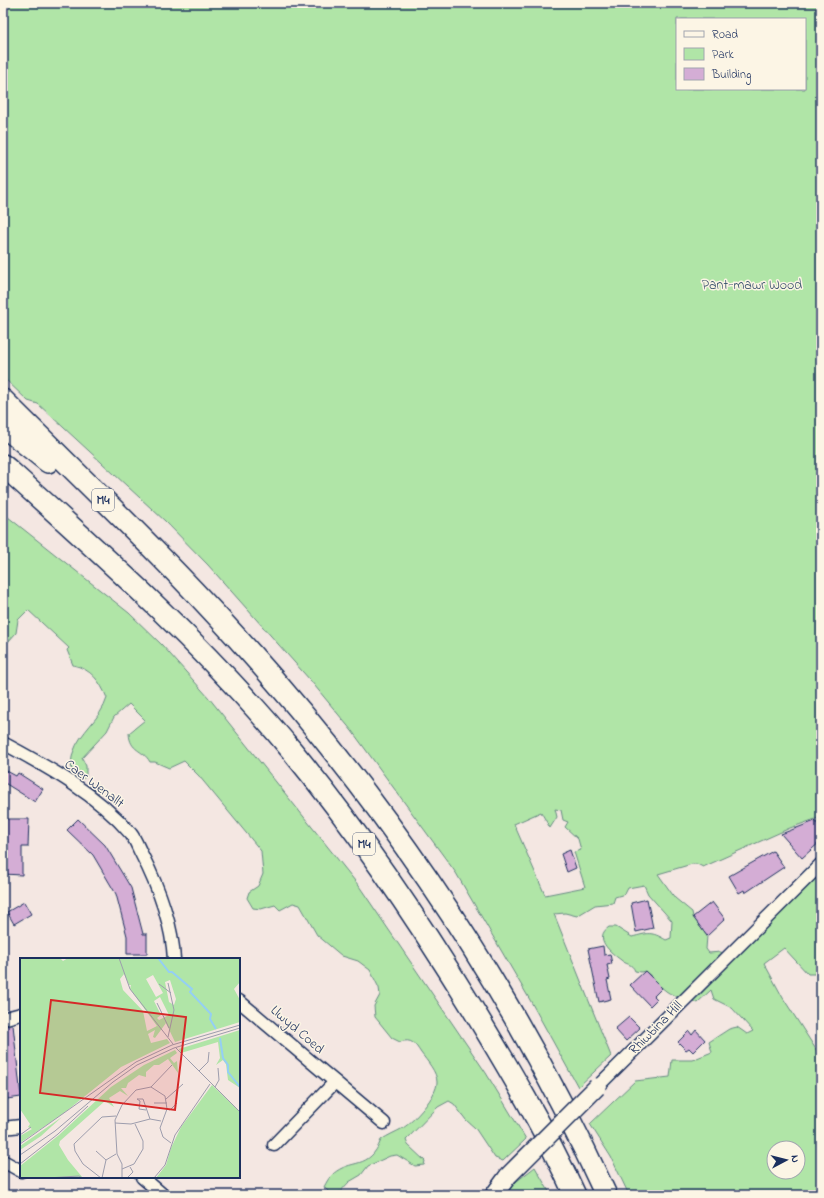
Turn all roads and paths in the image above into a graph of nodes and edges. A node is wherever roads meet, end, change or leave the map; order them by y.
1 (3, 400) edge
2 (3, 426) edge
3 (3, 465) edge
4 (3, 481) edge
5 (88, 542) junction
6 (202, 600) junction
7 (3, 742) edge
8 (821, 864) edge
9 (174, 958) edge
10 (240, 1002) edge
11 (20, 1014) edge
12 (6, 1018) dead end
13 (335, 1082) junction
14 (597, 1087) joint
15 (384, 1123) dead end
16 (20, 1126) edge
17 (3, 1128) edge
18 (274, 1145) dead end
19 (3, 1161) edge
20 (20, 1170) edge
21 (143, 1178) edge
22 (163, 1195) edge
23 (494, 1195) edge
24 (575, 1195) edge
25 (606, 1195) edge

1 - 6 highway, M4
2 - 6 highway, M4
3 - 5 highway, M4
4 - 5 highway, M4
5 - 24 highway, M4
6 - 25 highway, M4
7 - 9 street, Caer Wenallt
8 - 14 street, Rhiwbina Hill
10 - 13 street, Llwyd Coed
11 - 12 street
13 - 15 street, Llwyd Coed
13 - 18 street
14 - 23 street, Rhiwbina Hill, bridge
16 - 17 street
19 - 20 street
21 - 22 street

